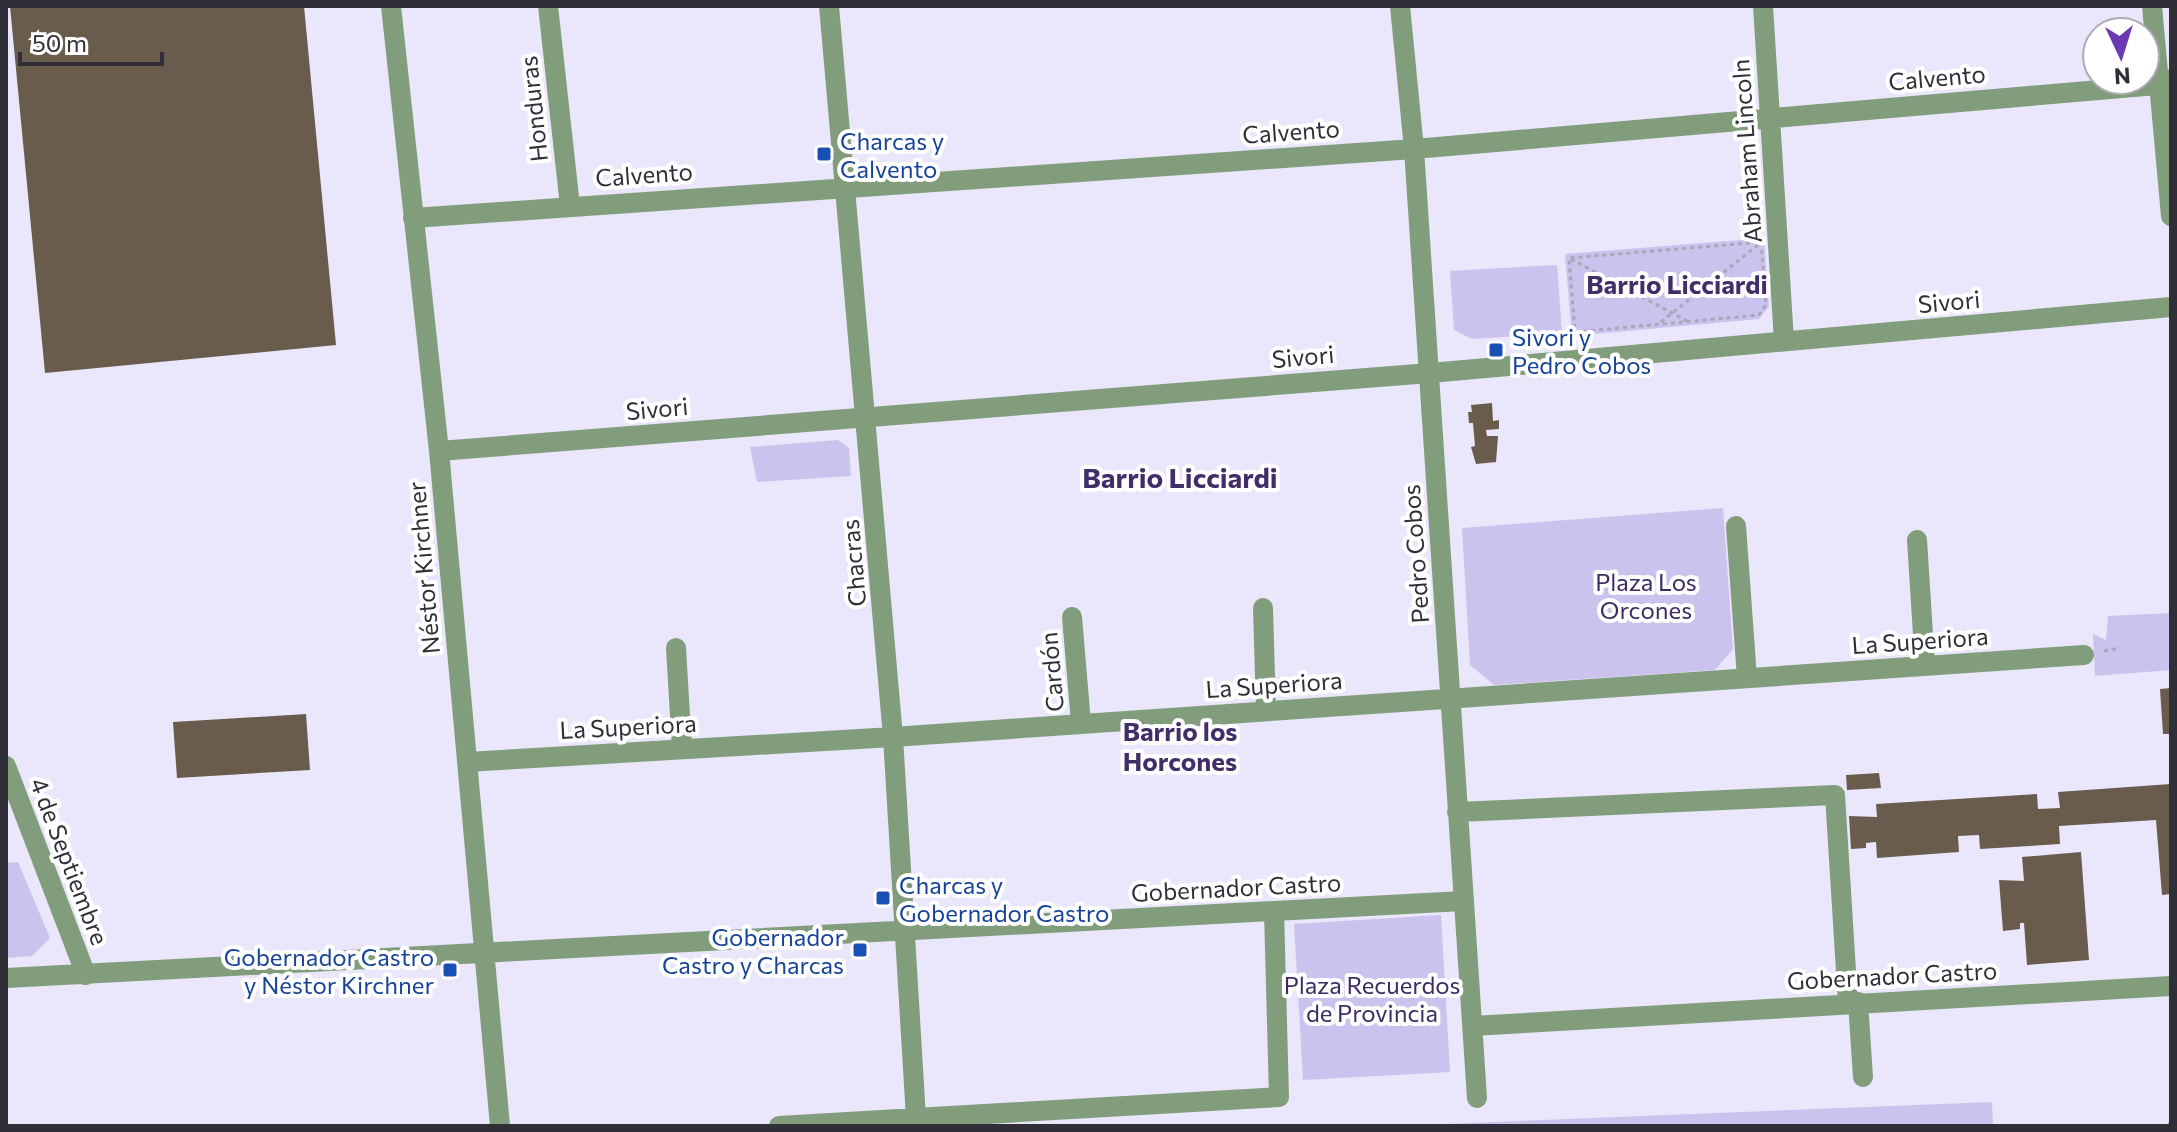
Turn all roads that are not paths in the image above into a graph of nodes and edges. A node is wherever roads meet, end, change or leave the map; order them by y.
1 (391, 6) edge
2 (548, 6) edge
3 (829, 6) edge
4 (1400, 6) edge
5 (1763, 6) edge
6 (2152, 6) edge
7 (2164, 82) edge
8 (1770, 117) junction
9 (1414, 149) junction
10 (847, 186) junction
11 (570, 206) junction
12 (2171, 216) edge
13 (413, 218) junction
14 (2171, 307) edge
15 (1784, 341) junction
16 (1430, 373) junction
17 (867, 417) junction
18 (439, 451) junction
19 (1736, 526) dead end
20 (1917, 540) dead end
21 (1263, 608) dead end
22 (1072, 617) dead end
23 (676, 648) dead end
24 (2084, 655) dead end
25 (1925, 666) junction
26 (1747, 678) junction
27 (1450, 698) junction
28 (1266, 710) junction
29 (1081, 723) junction
30 (893, 737) junction
31 (682, 749) junction
32 (467, 762) junction
33 (6, 766) edge
34 (1457, 812) junction
35 (1463, 901) junction
36 (1274, 911) junction
37 (905, 932) junction
38 (484, 955) junction
39 (86, 975) junction
40 (6, 978) edge
41 (2171, 986) edge
42 (1853, 1002) junction
43 (1472, 1026) junction
44 (1863, 1077) dead end
45 (1477, 1098) dead end
46 (916, 1118) junction
47 (500, 1126) edge
48 (779, 1126) edge

1 - 13 street, Néstor Kirchner
2 - 11 street, Honduras
3 - 10 street, Chacras
4 - 9 street, Pedro Cobos
5 - 8 street, Abraham Lincoln
6 - 7 street
7 - 8 street, Calvento
7 - 12 street
8 - 9 street, Calvento
8 - 15 street, Abraham Lincoln
9 - 10 street, Calvento
9 - 16 street, Pedro Cobos
10 - 11 street, Calvento
10 - 17 street, Chacras
11 - 13 street, Calvento
13 - 18 street, Néstor Kirchner
14 - 15 street, Sivori
15 - 16 street, Sivori
16 - 17 street, Sivori
16 - 27 street, Pedro Cobos
17 - 18 street, Sivori
17 - 30 street, Chacras
18 - 32 street, Néstor Kirchner
19 - 26 street
20 - 25 street
21 - 28 street
22 - 29 street, Cardón
23 - 31 street
24 - 25 street, La Superiora
25 - 26 street, La Superiora
26 - 27 street, La Superiora
27 - 28 street, La Superiora
27 - 34 street, Pedro Cobos
28 - 29 street, La Superiora
29 - 30 street, La Superiora
30 - 31 street, La Superiora
30 - 37 street, Chacras
31 - 32 street, La Superiora
32 - 38 street, Néstor Kirchner
33 - 39 street, 4 de Septiembre
34 - 35 street, Pedro Cobos
34 - 42 street
35 - 36 street, Gobernador Castro
35 - 43 street, Pedro Cobos
36 - 37 street, Gobernador Castro
36 - 46 street
37 - 38 street, Gobernador Castro
37 - 46 street, Chacras
38 - 39 street, Gobernador Castro
38 - 47 street, Néstor Kirchner
39 - 40 street, Gobernador Castro
41 - 42 street, Gobernador Castro
42 - 43 street, Gobernador Castro
42 - 44 street
43 - 45 street, Pedro Cobos
46 - 48 street

